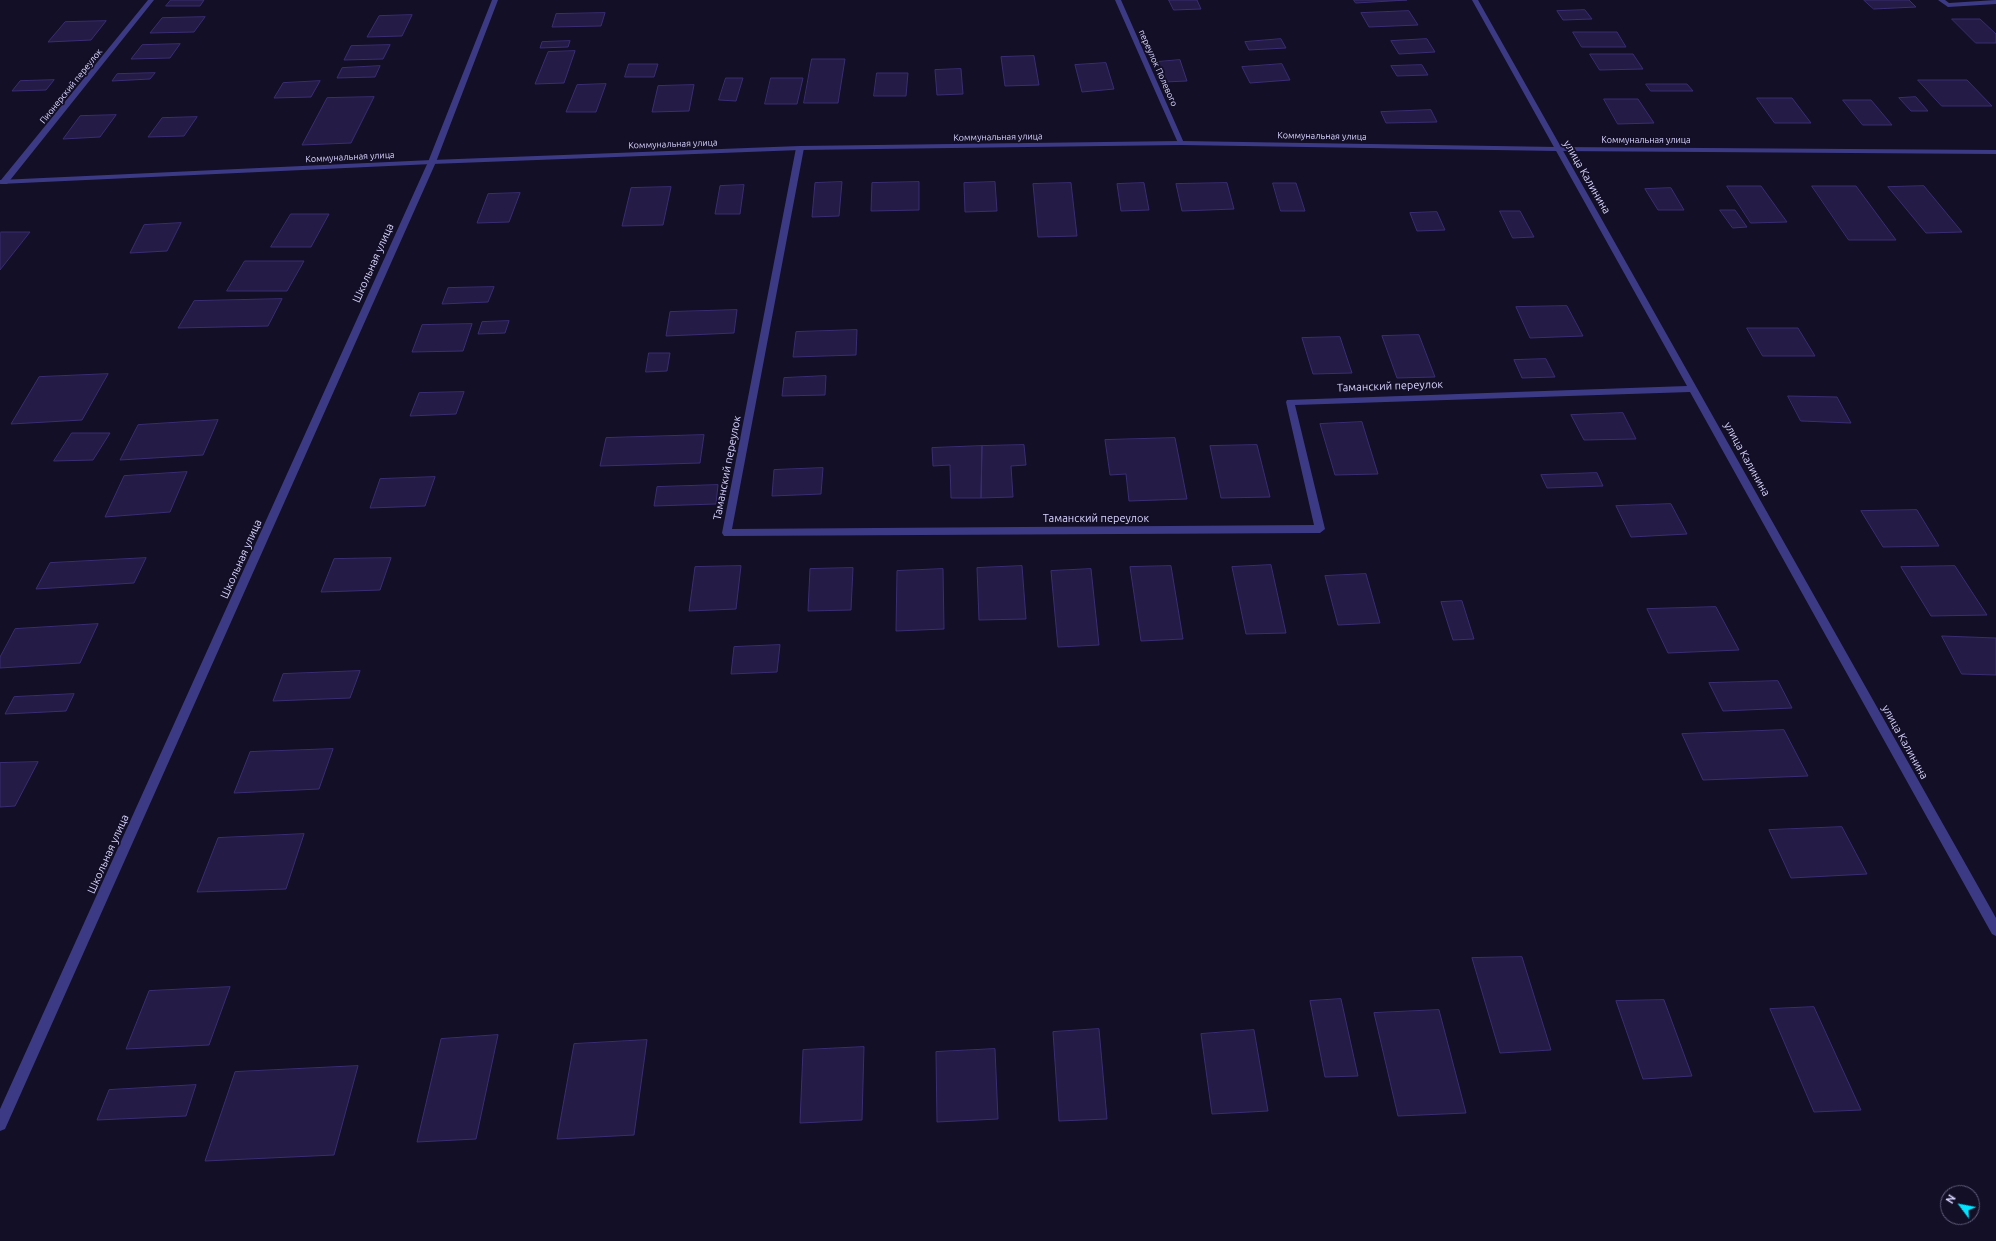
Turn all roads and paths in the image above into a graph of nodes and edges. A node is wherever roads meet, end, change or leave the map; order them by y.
1 (151, 0) edge
2 (495, 0) edge
3 (1118, 0) edge
4 (1476, 0) edge
5 (1941, 0) edge
6 (1996, 2) edge
7 (1181, 143) junction
8 (800, 148) junction
9 (1557, 149) junction
10 (1996, 152) edge
11 (432, 162) junction
12 (2, 182) edge
13 (1694, 389) junction
14 (1996, 930) edge
15 (0, 1124) edge

1 - 12 street, Пионерский переулок
2 - 11 street, Школьная улица
3 - 7 street, переулок Полевого
4 - 9 street, улица Калинина
5 - 6 street
7 - 8 street, Коммунальная улица
7 - 9 street, Коммунальная улица
8 - 11 street, Коммунальная улица
8 - 13 street, Таманский переулок
9 - 10 street, Коммунальная улица
9 - 13 street, улица Калинина
11 - 12 street, Коммунальная улица
11 - 15 street, Школьная улица
13 - 14 street, улица Калинина

